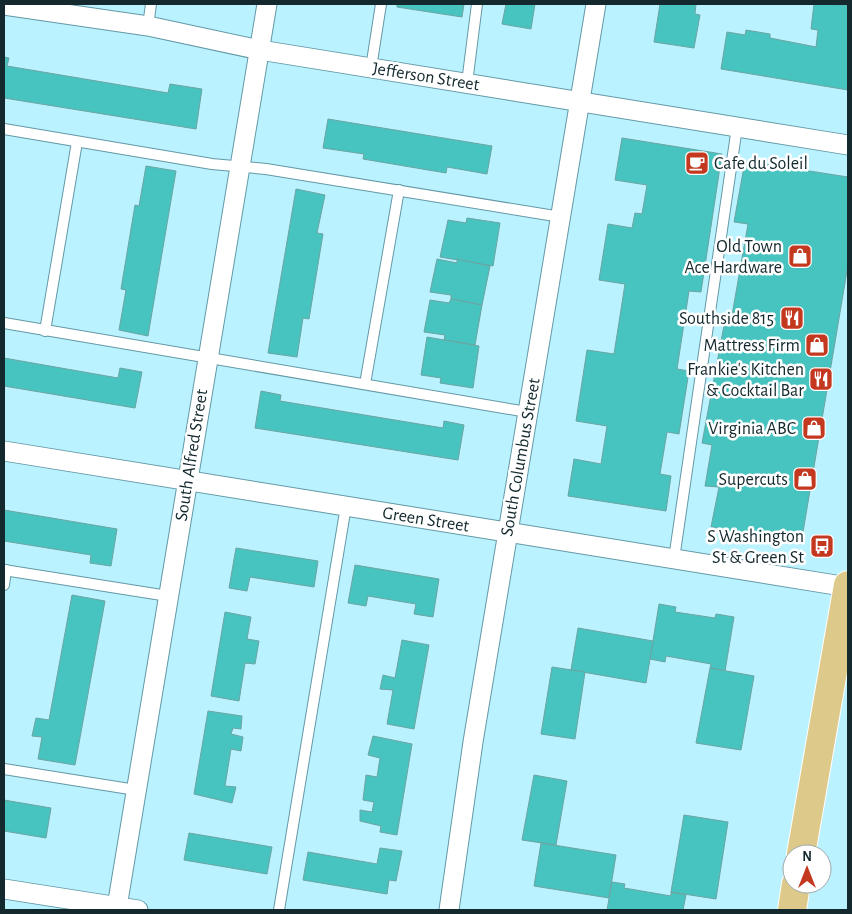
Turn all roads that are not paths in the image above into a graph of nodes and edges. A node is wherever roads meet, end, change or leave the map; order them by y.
1 (151, 4) edge
2 (267, 4) edge
3 (381, 4) edge
4 (477, 4) edge
5 (596, 4) edge
6 (4, 5) edge
7 (51, 7) edge
8 (148, 26) junction
9 (260, 50) junction
10 (371, 68) junction
11 (467, 83) junction
12 (580, 101) junction
13 (737, 127) junction
14 (4, 129) edge
15 (77, 142) junction
16 (848, 145) edge
17 (240, 166) junction
18 (399, 190) junction
19 (561, 217) junction
20 (4, 323) edge
21 (45, 330) junction
22 (208, 357) junction
23 (365, 384) junction
24 (527, 412) junction
25 (4, 451) edge
26 (187, 481) junction
27 (346, 506) junction
28 (507, 532) junction
29 (674, 559) junction
30 (5, 570) edge
31 (4, 585) edge
32 (848, 586) edge
33 (168, 596) junction
34 (4, 769) edge
35 (136, 790) junction
36 (803, 844) edge
37 (4, 889) edge
38 (794, 894) edge
39 (117, 907) junction
40 (138, 910) edge
41 (278, 910) edge
42 (449, 910) edge
43 (792, 910) edge

1 - 8 lane
2 - 9 street, South Alfred Street
3 - 10 lane
4 - 11 lane
5 - 12 street, South Columbus Street
6 - 7 street, Jefferson Street
7 - 8 street, Jefferson Street
8 - 9 street, Jefferson Street
9 - 10 street, Jefferson Street
9 - 17 street, South Alfred Street
10 - 11 street, Jefferson Street
11 - 12 street, Jefferson Street
12 - 13 street, Jefferson Street
12 - 19 street, South Columbus Street
13 - 16 street, Jefferson Street
13 - 29 lane
14 - 15 lane
15 - 17 lane
15 - 21 lane
17 - 18 lane
17 - 22 street, South Alfred Street
18 - 19 lane
18 - 23 lane
19 - 24 street, South Columbus Street
20 - 21 lane
21 - 22 lane
22 - 23 lane
22 - 26 street, South Alfred Street
23 - 24 lane
24 - 28 street, South Columbus Street
25 - 26 street, Green Street
26 - 27 street, Green Street
26 - 33 street, South Alfred Street
27 - 28 street, Green Street
27 - 41 lane
28 - 29 street, Green Street
28 - 42 street, South Columbus Street
29 - 32 street, Green Street
30 - 31 lane
30 - 33 lane
32 - 36 main road
33 - 35 street, South Alfred Street
34 - 35 lane
35 - 39 street, South Alfred Street
37 - 39 street
38 - 43 main road
39 - 40 street

